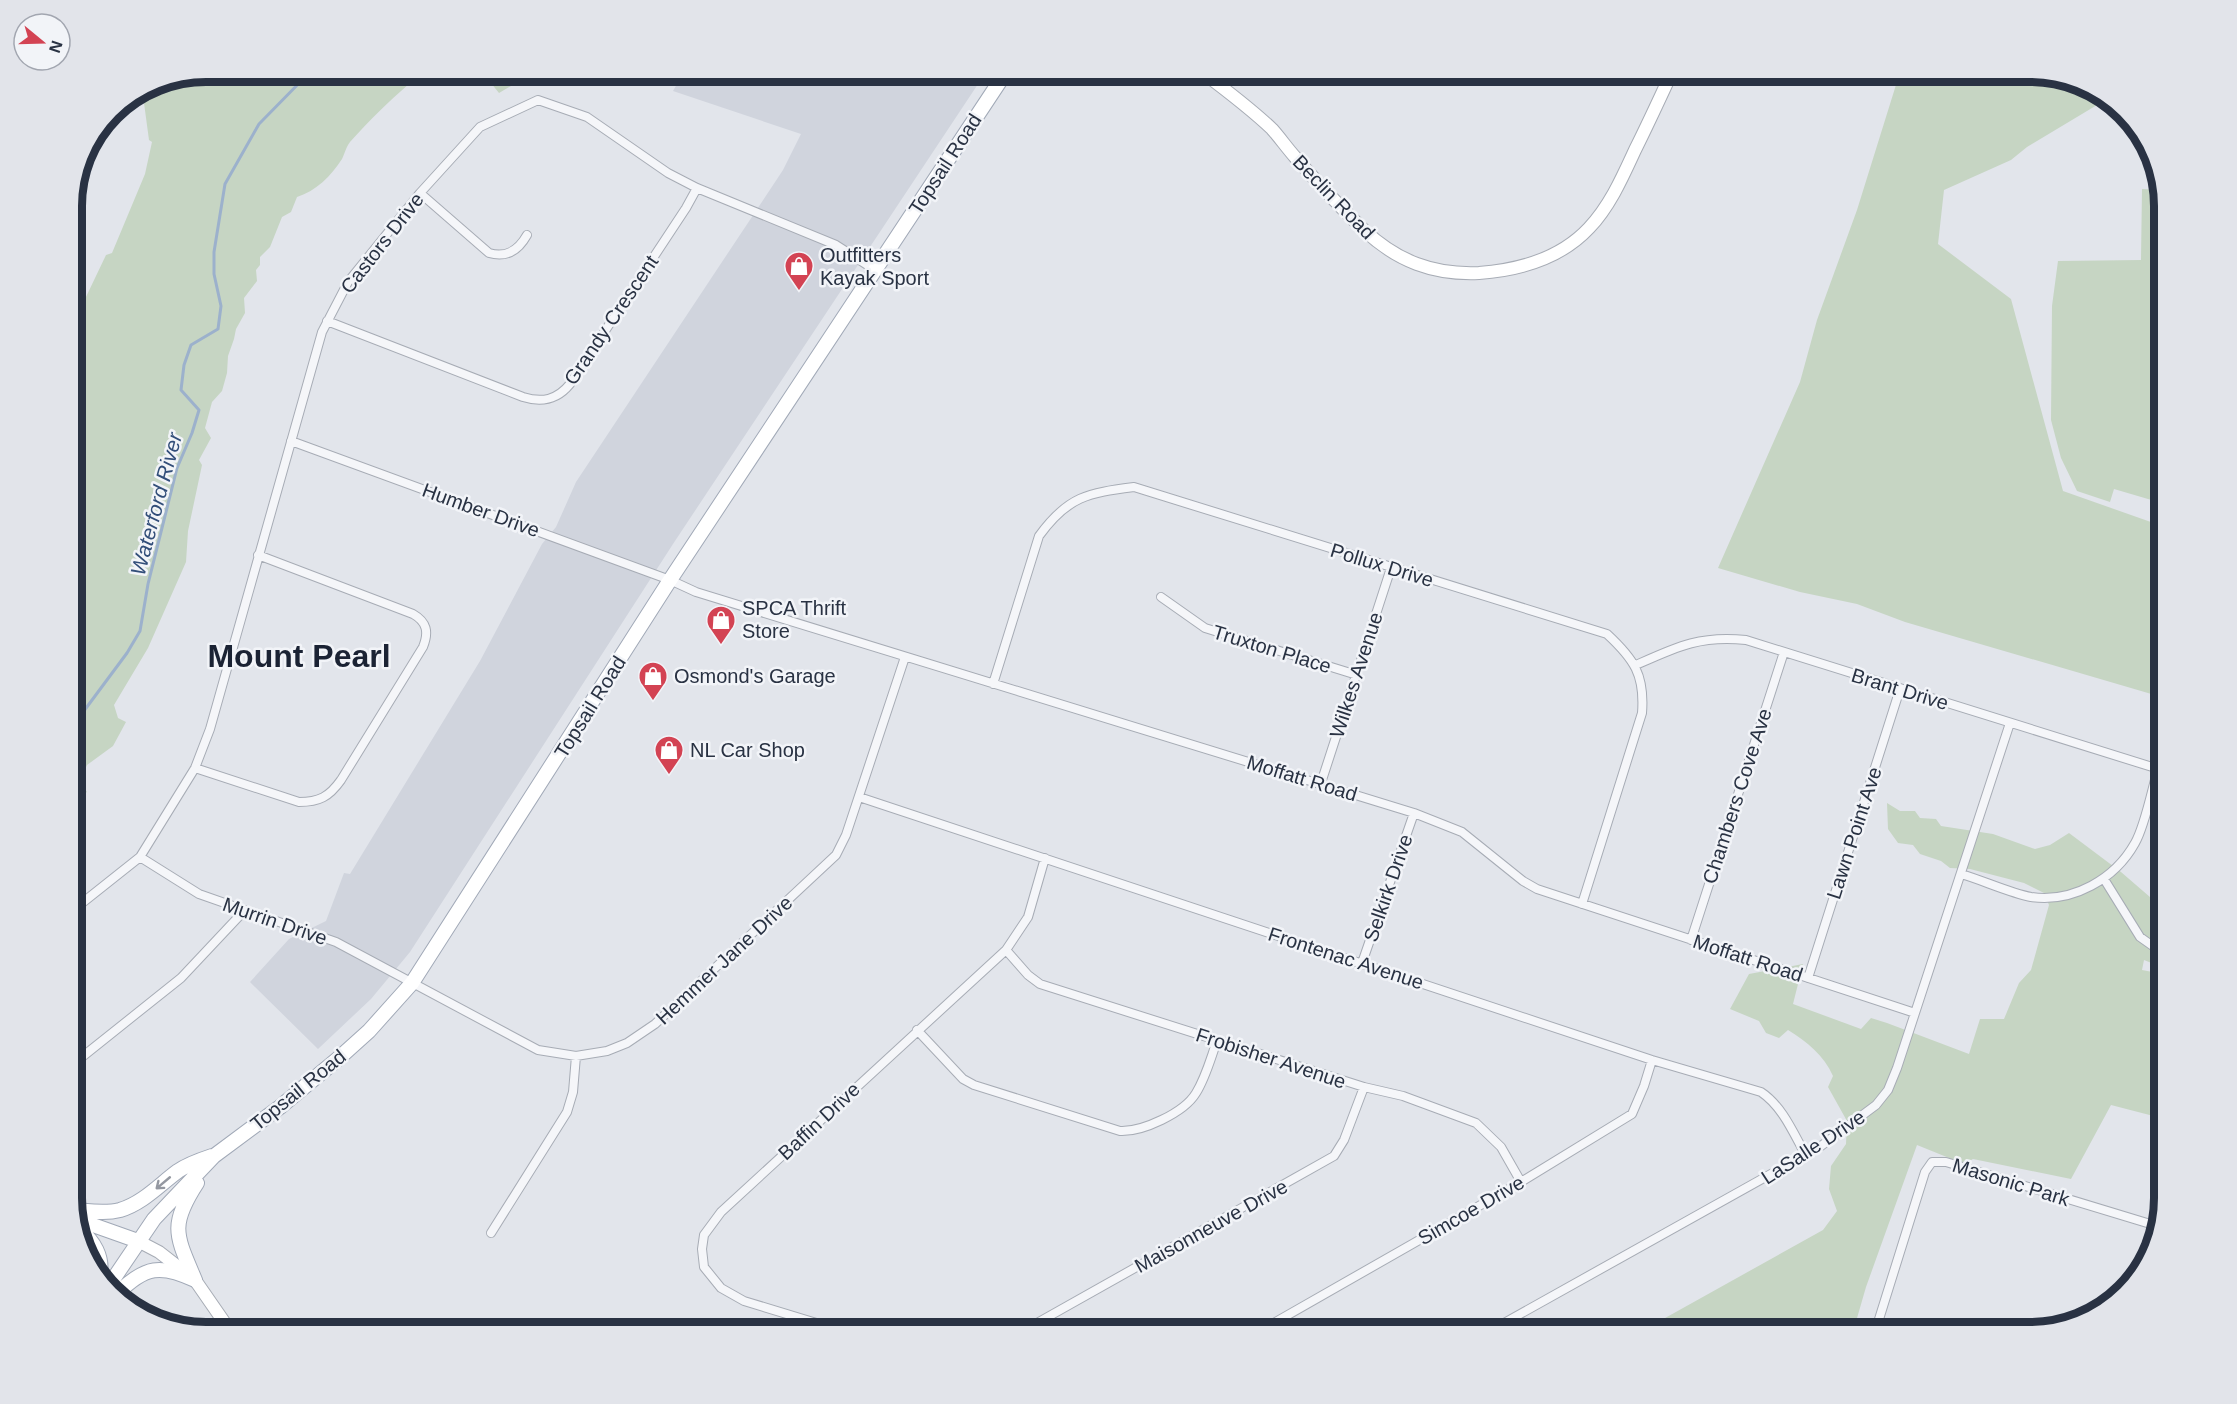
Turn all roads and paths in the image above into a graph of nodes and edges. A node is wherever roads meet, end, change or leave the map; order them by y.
1 (999, 83) edge
2 (1217, 83) edge
3 (1667, 83) edge
4 (697, 188) junction
5 (420, 193) junction
6 (527, 235) dead end
7 (875, 270) junction
8 (327, 321) junction
9 (291, 441) junction
10 (258, 555) junction
11 (1391, 568) junction
12 (670, 580) junction
13 (1161, 597) dead end
14 (1784, 652) junction
15 (905, 657) junction
16 (1636, 665) junction
17 (1357, 675) junction
18 (993, 684) junction
19 (1900, 689) junction
20 (2010, 723) junction
21 (195, 768) junction
22 (2154, 768) edge
23 (1321, 783) junction
24 (2154, 792) edge
25 (859, 797) junction
26 (1414, 813) junction
27 (140, 857) junction
28 (1045, 858) junction
29 (1961, 873) junction
30 (2104, 879) junction
31 (83, 902) edge
32 (1582, 904) junction
33 (244, 911) junction
34 (1691, 940) junction
35 (2154, 947) edge
36 (1006, 950) junction
37 (1362, 963) junction
38 (1808, 978) junction
39 (411, 983) junction
40 (1915, 1013) junction
41 (917, 1030) junction
42 (1217, 1041) junction
43 (83, 1056) edge
44 (576, 1056) junction
45 (1652, 1060) junction
46 (1364, 1087) junction
47 (1805, 1154) junction
48 (214, 1156) junction
49 (1521, 1182) junction
50 (84, 1211) edge
51 (85, 1222) edge
52 (2151, 1224) edge
53 (491, 1233) dead end
54 (90, 1240) edge
55 (138, 1241) junction
56 (101, 1262) edge
57 (113, 1279) edge
58 (195, 1280) junction
59 (123, 1289) edge
60 (224, 1322) edge
61 (813, 1322) edge
62 (1039, 1322) edge
63 (1276, 1322) edge
64 (1506, 1322) edge
65 (1878, 1322) edge

1 - 7 main road, Topsail Road
2 - 3 street, Beclin Road
4 - 5 street, Castors Drive
4 - 7 street, Castors Drive
4 - 8 street, Grandy Crescent
5 - 6 street
5 - 8 street, Castors Drive
7 - 12 main road, Topsail Road
8 - 9 street, Castors Drive
9 - 10 street, Castors Drive
9 - 12 street, Humber Drive
10 - 21 street, Castors Drive
10 - 21 street
11 - 16 street, Pollux Drive
11 - 17 street, Wilkes Avenue
11 - 18 street, Pollux Drive
12 - 15 street, Moffatt Road
12 - 39 main road, Topsail Road
13 - 17 street, Truxton Place
14 - 16 street, Brant Drive
14 - 19 street, Brant Drive
14 - 34 street, Chambers Cove Ave
15 - 18 street, Moffatt Road
15 - 25 street, Hemmer Jane Drive
16 - 32 street, Pollux Drive
17 - 23 street, Wilkes Avenue
18 - 23 street, Moffatt Road
19 - 20 street, Brant Drive
19 - 38 street, Lawn Point Ave
20 - 22 street, Brant Drive
20 - 29 street, LaSalle Drive
21 - 27 street, Castors Drive
23 - 26 street, Moffatt Road
24 - 30 street
25 - 28 street, Frontenac Avenue
25 - 44 street, Hemmer Jane Drive
26 - 32 street, Moffatt Road
26 - 37 street, Selkirk Drive
27 - 31 street, Castors Drive
27 - 33 street, Murrin Drive
28 - 36 street, Baffin Drive
28 - 37 street, Frontenac Avenue
29 - 30 street
29 - 40 street, LaSalle Drive
30 - 35 street
32 - 34 street, Moffatt Road
33 - 39 street, Murrin Drive
33 - 43 street
34 - 38 street, Moffatt Road
36 - 41 street, Baffin Drive
36 - 42 street, Frobisher Avenue
37 - 45 street, Frontenac Avenue
38 - 40 street, Moffatt Road
39 - 44 street, Hemmer Jane Drive
39 - 48 main road, Topsail Road
40 - 47 street, LaSalle Drive
41 - 42 street
41 - 61 street, Baffin Drive
42 - 46 street, Frobisher Avenue
44 - 53 street
45 - 47 street, Frontenac Avenue
45 - 49 street, Simcoe Drive
46 - 49 street, Frobisher Avenue
46 - 62 street, Maisonneuve Drive
47 - 64 street, LaSalle Drive
48 -> 50 main road
48 - 55 main road, Topsail Road
48 - 58 main road
49 - 63 street, Simcoe Drive
51 - 55 main road
52 - 65 street, Masonic Park
54 - 56 main road
55 - 57 main road, Topsail Road
55 - 58 street
58 - 59 main road
58 - 60 street

